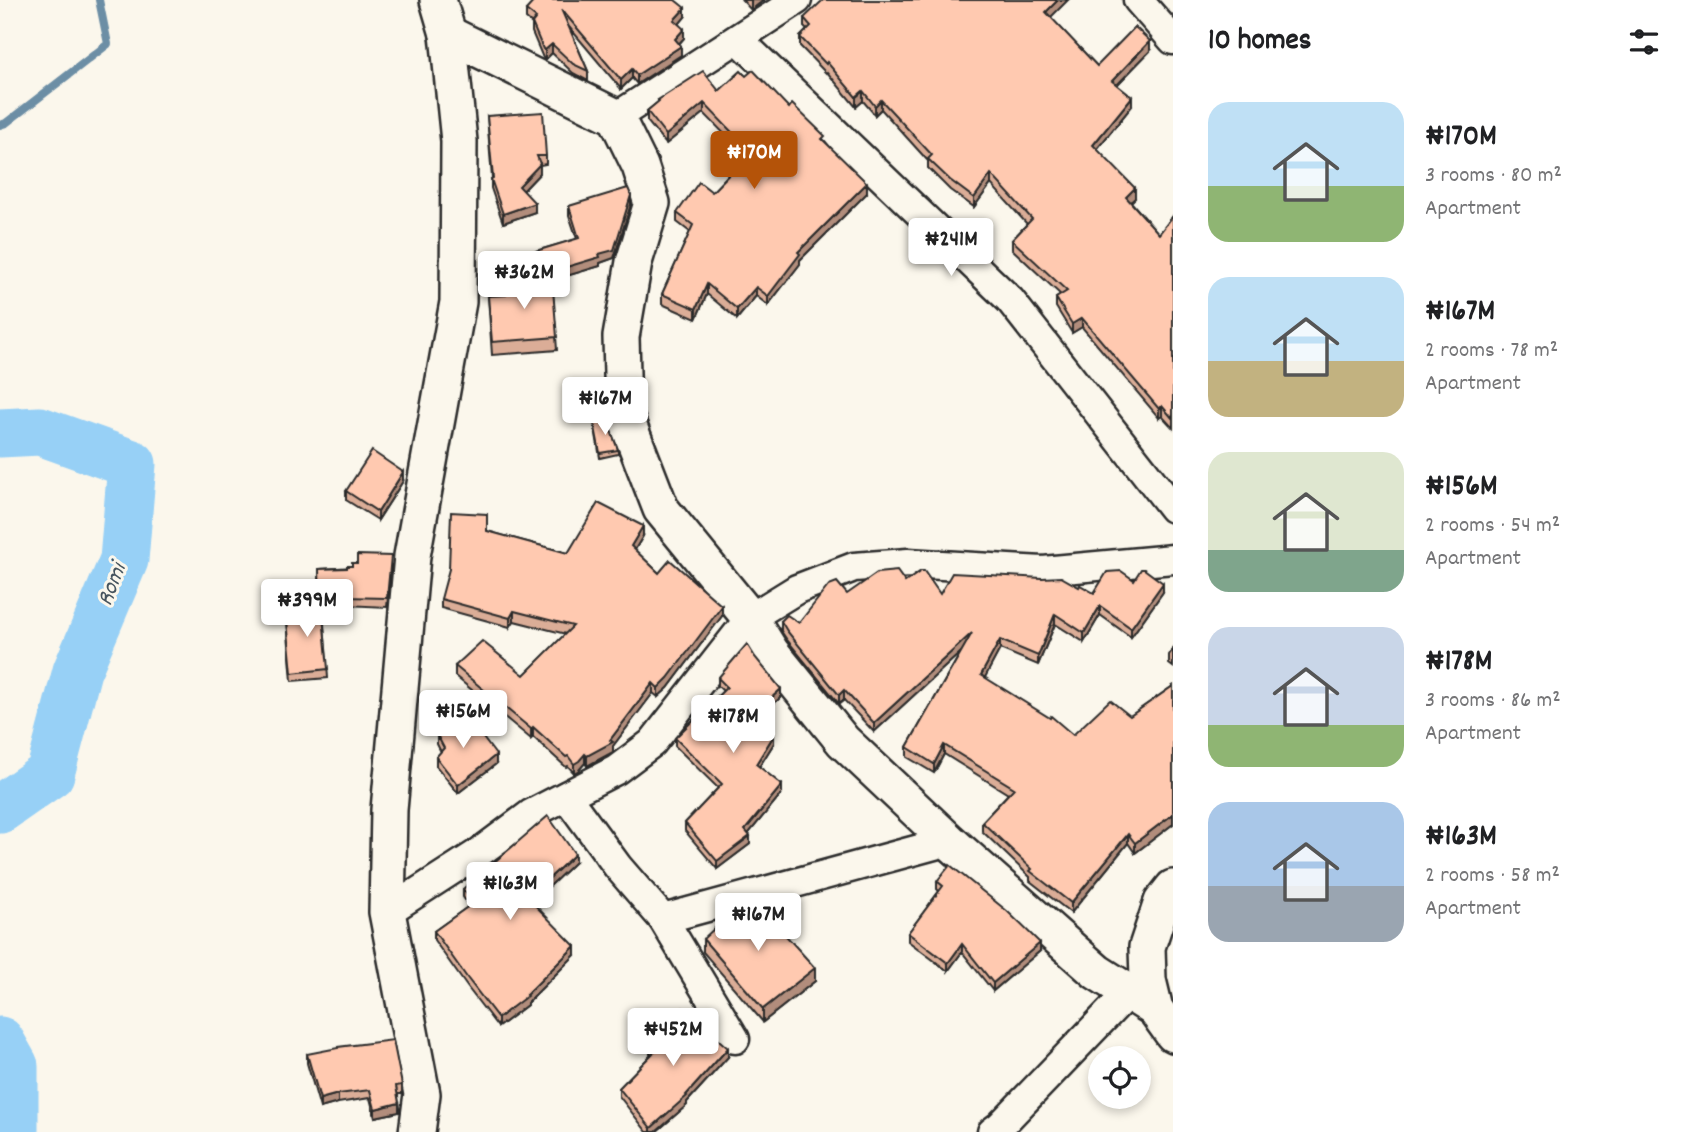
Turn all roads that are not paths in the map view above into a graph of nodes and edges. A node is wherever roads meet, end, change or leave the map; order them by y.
1 (438, 0) edge
2 (797, 0) edge
3 (1138, 0) edge
4 (448, 34) junction
5 (738, 39) junction
6 (1173, 40) edge
7 (616, 117) junction
8 (1173, 508) edge
9 (1173, 559) edge
10 (750, 618) junction
11 (566, 796) junction
12 (949, 841) junction
13 (1173, 888) edge
14 (387, 912) junction
15 (663, 919) junction
16 (1152, 1012) edge
17 (735, 1039) dead end
18 (417, 1132) edge
19 (992, 1132) edge

1 - 4 street
2 - 5 street
3 - 6 street
4 - 7 street
4 - 14 street
5 - 7 street
5 - 8 street
7 - 10 street
9 - 10 street
10 - 11 street
10 - 12 street
11 - 14 street
11 - 15 street
12 - 15 street
12 - 16 street
13 - 16 street
14 - 18 street
15 - 17 street
16 - 19 street

